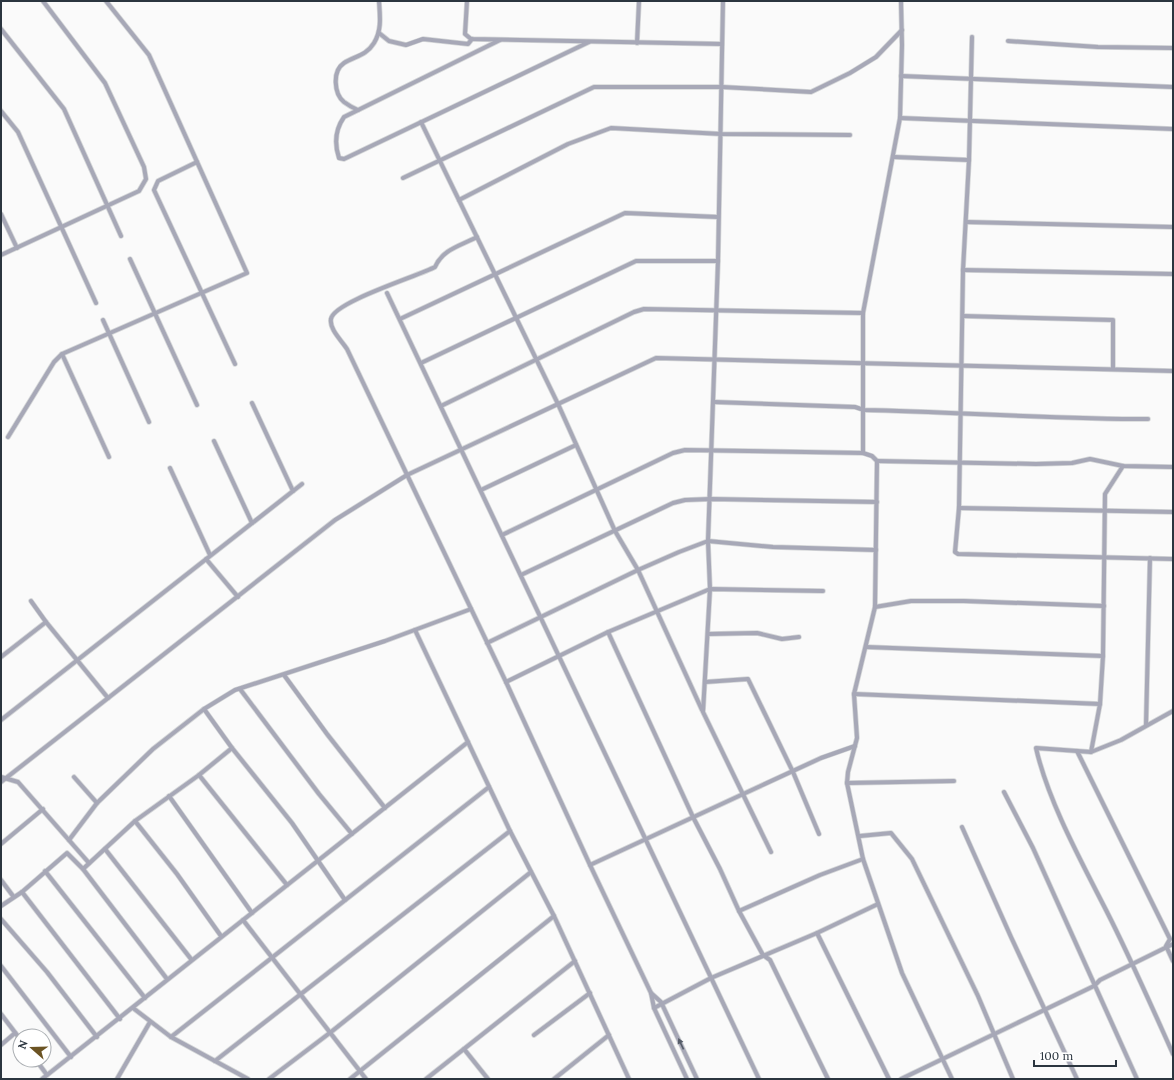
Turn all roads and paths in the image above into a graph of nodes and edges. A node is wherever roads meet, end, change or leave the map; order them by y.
1 (43, 1) edge
2 (106, 1) edge
3 (379, 1) edge
4 (467, 1) edge
5 (639, 1) edge
6 (723, 1) edge
7 (901, 1) edge
8 (1, 29) edge
9 (902, 30) junction
10 (379, 34) junction
11 (972, 37) dead end
12 (472, 39) junction
13 (500, 40) junction
14 (1008, 41) dead end
15 (588, 42) junction
16 (637, 43) junction
17 (722, 44) junction
18 (1173, 48) edge
19 (901, 76) junction
20 (970, 79) junction
21 (1173, 87) edge
22 (722, 88) junction
23 (358, 110) junction
24 (1, 111) edge
25 (900, 118) junction
26 (421, 122) junction
27 (970, 122) junction
28 (1173, 129) edge
29 (721, 134) junction
30 (850, 135) dead end
31 (894, 157) junction
32 (439, 159) junction
33 (969, 160) junction
34 (197, 162) junction
35 (403, 178) dead end
36 (459, 200) junction
37 (108, 206) junction
38 (1, 214) edge
39 (718, 217) junction
40 (966, 222) junction
41 (1173, 227) edge
42 (61, 228) junction
43 (121, 236) dead end
44 (477, 237) junction
45 (17, 248) junction
46 (1, 255) edge
47 (130, 259) dead end
48 (718, 261) junction
49 (964, 270) junction
50 (1173, 274) edge
51 (495, 275) junction
52 (202, 293) junction
53 (387, 293) dead end
54 (96, 303) dead end
55 (716, 310) junction
56 (155, 313) junction
57 (863, 313) junction
58 (963, 316) junction
59 (516, 318) junction
60 (400, 319) junction
61 (103, 320) dead end
62 (109, 334) junction
63 (62, 354) junction
64 (714, 359) junction
65 (536, 360) junction
66 (420, 363) junction
67 (864, 363) junction
68 (235, 364) dead end
69 (962, 364) junction
70 (1113, 368) junction
71 (1173, 371) edge
72 (714, 402) junction
73 (252, 403) dead end
74 (558, 404) junction
75 (197, 405) dead end
76 (441, 406) junction
77 (864, 410) junction
78 (961, 412) junction
79 (1148, 419) dead end
80 (149, 422) dead end
81 (8, 437) dead end
82 (214, 441) dead end
83 (576, 445) junction
84 (462, 450) junction
85 (713, 450) junction
86 (863, 453) junction
87 (109, 457) dead end
88 (878, 461) junction
89 (959, 462) junction
90 (1123, 466) junction
91 (1173, 467) edge
92 (170, 468) dead end
93 (407, 475) junction
94 (302, 484) dead end
95 (596, 489) junction
96 (481, 490) junction
97 (293, 491) junction
98 (711, 499) junction
99 (877, 502) junction
100 (959, 508) junction
101 (1105, 510) junction
102 (1173, 512) edge
103 (252, 523) junction
104 (615, 531) junction
105 (502, 535) junction
106 (708, 541) junction
107 (876, 550) junction
108 (210, 555) junction
109 (1105, 558) junction
110 (1150, 558) junction
111 (206, 559) junction
112 (1173, 560) edge
113 (638, 570) junction
114 (521, 575) junction
115 (710, 589) junction
116 (823, 591) dead end
117 (238, 597) junction
118 (31, 601) dead end
119 (1104, 606) junction
120 (875, 607) junction
121 (471, 610) junction
122 (657, 611) junction
123 (540, 617) junction
124 (46, 622) junction
125 (415, 630) junction
126 (608, 632) junction
127 (708, 634) junction
128 (799, 638) dead end
129 (487, 643) junction
130 (866, 647) junction
131 (1103, 656) junction
132 (1, 657) edge
133 (559, 657) junction
134 (77, 660) junction
135 (284, 675) junction
136 (506, 682) junction
137 (705, 682) junction
138 (240, 689) junction
139 (854, 694) junction
140 (108, 698) junction
141 (1100, 704) junction
142 (204, 709) junction
143 (1173, 711) edge
144 (703, 712) junction
145 (1, 720) edge
146 (1146, 725) junction
147 (468, 742) junction
148 (855, 746) junction
149 (232, 748) junction
150 (1077, 751) junction
151 (1091, 752) junction
152 (793, 772) junction
153 (199, 775) junction
154 (74, 777) dead end
155 (2, 779) edge
156 (954, 780) dead end
157 (848, 783) junction
158 (489, 787) junction
159 (1004, 792) dead end
160 (744, 794) junction
161 (168, 796) junction
162 (97, 803) junction
163 (385, 808) junction
164 (43, 810) junction
165 (693, 817) junction
166 (135, 821) junction
167 (962, 827) dead end
168 (510, 831) junction
169 (352, 834) junction
170 (819, 834) dead end
171 (860, 836) junction
172 (68, 840) junction
173 (646, 840) junction
174 (1, 844) edge
175 (105, 849) junction
176 (771, 852) dead end
177 (863, 859) junction
178 (317, 862) junction
179 (89, 863) junction
180 (590, 865) junction
181 (83, 869) junction
182 (45, 871) junction
183 (531, 872) junction
184 (1, 880) edge
185 (287, 885) junction
186 (22, 892) junction
187 (13, 896) junction
188 (345, 900) junction
189 (878, 904) junction
190 (1, 906) edge
191 (739, 912) junction
192 (252, 913) junction
193 (554, 916) junction
194 (1, 919) edge
195 (243, 920) junction
196 (818, 933) junction
197 (222, 936) junction
198 (1173, 944) edge
199 (1166, 946) junction
200 (763, 955) junction
201 (273, 956) junction
202 (191, 959) junction
203 (575, 961) junction
204 (1173, 961) edge
205 (1133, 964) junction
206 (1, 966) edge
207 (711, 978) junction
208 (167, 979) junction
209 (1094, 986) junction
210 (590, 993) junction
211 (651, 993) junction
212 (302, 994) junction
213 (145, 998) junction
214 (662, 1002) junction
215 (133, 1008) junction
216 (654, 1008) junction
217 (1046, 1010) junction
218 (1, 1014) edge
219 (120, 1019) junction
220 (150, 1022) junction
221 (12, 1029) edge
222 (331, 1032) junction
223 (994, 1034) junction
224 (534, 1035) dead end
225 (609, 1035) junction
226 (12, 1036) edge
227 (97, 1037) junction
228 (170, 1037) junction
229 (1, 1045) edge
230 (464, 1049) junction
231 (1173, 1054) edge
232 (71, 1057) junction
233 (943, 1059) junction
234 (215, 1061) junction
235 (42, 1068) edge
236 (359, 1071) junction
237 (47, 1075) junction
238 (42, 1079) edge
239 (117, 1079) edge
240 (248, 1079) edge
241 (269, 1079) edge
242 (350, 1079) edge
243 (366, 1079) edge
244 (426, 1079) edge
245 (488, 1079) edge
246 (554, 1079) edge
247 (629, 1079) edge
248 (687, 1079) edge
249 (698, 1079) edge
250 (759, 1079) edge
251 (828, 1079) edge
252 (889, 1079) edge
253 (901, 1079) edge
254 (952, 1079) edge
255 (1013, 1079) edge
256 (1077, 1079) edge
257 (1136, 1079) edge

1 - 37 street
2 - 34 street
3 - 10 street
4 - 12 street
5 - 16 street
6 - 17 street
7 - 9 street
8 - 37 street
9 - 19 street
9 - 22 street
10 - 12 street
10 - 23 street
11 - 20 street
12 - 13 street
13 - 15 street
13 - 23 street
14 - 18 street
15 - 16 street
15 - 26 street
16 - 17 street
17 - 22 street
19 - 20 street
19 - 25 street
20 - 21 street
20 - 27 street
22 - 29 street
22 - 32 street
23 - 26 street
24 - 42 street
25 - 27 street
25 - 31 street
26 - 32 street
27 - 28 street
27 - 33 street
29 - 30 street
29 - 36 street
29 - 39 street
31 - 33 street
31 - 57 street
32 - 35 street
32 - 36 street
33 - 40 street
34 - 52 street
34 - 52 street
36 - 44 street
37 - 42 street
37 - 43 street
38 - 45 street
39 - 48 street
39 - 51 street
40 - 41 street
40 - 49 street
42 - 45 street
42 - 54 street
44 - 51 street
44 - 93 street
45 - 46 street
47 - 56 street
48 - 55 street
48 - 59 street
49 - 50 street
49 - 58 street
51 - 59 street
51 - 60 street
52 - 56 street
52 - 68 street
53 - 60 street
55 - 57 street
55 - 64 street
55 - 65 street
56 - 62 street
56 - 75 street
57 - 67 street
58 - 69 street
58 - 70 street
59 - 65 street
59 - 66 street
60 - 66 street
61 - 62 street
62 - 63 street
62 - 80 street
63 - 81 street
63 - 87 street
64 - 67 street
64 - 72 street
64 - 74 street
65 - 74 street
65 - 76 street
66 - 76 street
67 - 69 street
67 - 77 street
69 - 70 street
69 - 78 street
70 - 71 street
72 - 77 street
72 - 85 street
73 - 97 street
74 - 83 street
74 - 84 street
76 - 84 street
77 - 78 street
77 - 86 street
78 - 79 street
78 - 89 street
82 - 103 street
83 - 95 street
83 - 96 street
84 - 93 street
84 - 96 street
85 - 86 street
85 - 95 street
85 - 98 street
86 - 88 street
88 - 89 street
88 - 99 street
89 - 90 street
89 - 100 street
90 - 91 street
90 - 101 street
92 - 108 street
93 - 117 street
93 - 121 street
94 - 97 street
95 - 104 street
95 - 105 street
96 - 105 street
97 - 103 street
98 - 99 street
98 - 104 street
98 - 106 street
99 - 107 street
100 - 101 street
100 - 109 street
101 - 102 street
101 - 109 street
103 - 108 street
104 - 113 street
104 - 114 street
105 - 114 street
106 - 107 street
106 - 113 street
106 - 115 street
107 - 120 street
108 - 111 street
109 - 110 street
109 - 119 street
110 - 112 street
110 - 146 street
111 - 117 street
111 - 134 street
113 - 122 street
113 - 123 street
114 - 123 street
115 - 116 street
115 - 122 street
115 - 127 street
117 - 140 street
118 - 124 street
119 - 120 street
119 - 131 street
120 - 130 street
121 - 125 street
121 - 129 street
122 - 126 street
122 - 144 street
123 - 129 street
123 - 133 street
124 - 132 street
124 - 134 street
125 - 135 street
125 - 147 street
126 - 133 street
126 - 165 street
127 - 128 street
127 - 137 street
129 - 136 street
130 - 131 street
130 - 139 street
131 - 141 street
133 - 136 street
133 - 173 street
134 - 140 street
134 - 145 street
135 - 138 street
135 - 163 street
136 - 180 street
137 - 144 street
137 - 152 street
138 - 142 street
138 - 169 street
139 - 141 street
139 - 148 street
140 - 155 street
141 - 151 street
142 - 149 street
142 - 162 street
143 - 146 street
144 - 160 street
146 - 151 street
147 - 158 street
147 - 163 street
148 - 152 street
148 - 157 street
149 - 153 street
149 - 178 street
150 - 151 street
150 - 199 street
150 - 205 street
152 - 160 street
152 - 170 street
153 - 161 street
153 - 185 street
154 - 162 street
155 - 164 street
156 - 157 street
157 - 171 street
158 - 168 street
158 - 188 street
159 - 209 street
160 - 165 street
160 - 176 street
161 - 166 street
161 - 192 street
162 - 172 street
163 - 169 street
164 - 172 street
164 - 174 street
165 - 173 street
165 - 191 street
166 - 175 street
166 - 197 street
167 - 217 street
168 - 183 street
168 - 212 street
169 - 178 street
171 - 177 street
171 - 223 street
172 - 179 street
173 - 180 street
173 - 207 street
175 - 179 street
175 - 202 street
177 - 189 street
177 - 191 street
178 - 185 street
178 - 188 street
179 - 181 street
180 - 211 street
181 - 182 street
181 - 208 street
182 - 186 street
182 - 213 street
183 - 193 street
183 - 222 street
184 - 187 street
185 - 192 street
186 - 187 street
186 - 219 street
187 - 190 street
188 - 201 street
189 - 196 street
189 - 233 street
191 - 200 street
192 - 195 street
193 - 203 street
193 - 236 street
194 - 227 street
195 - 197 street
195 - 201 street
196 - 200 street
196 - 252 street
197 - 202 street
198 - 199 street
199 - 204 street
199 - 205 street
200 - 207 street
200 - 251 street
201 - 212 street
201 - 228 street
202 - 208 street
203 - 210 street
203 - 230 street
205 - 209 street
205 - 231 street
206 - 232 street
207 - 214 street
207 - 250 street
208 - 213 street
209 - 217 street
209 - 257 street
210 - 224 street
210 - 225 street
211 - 214 street
211 - 216 street
212 - 222 street
212 - 234 street
213 - 215 street
214 - 216 street
249 -> 214 street
215 - 219 street
215 - 220 street
216 - 248 street
217 - 223 street
217 - 256 street
218 - 221 street
219 - 227 street
220 - 228 street
220 - 239 street
222 - 236 street
222 - 241 street
223 - 233 street
223 - 255 street
225 - 246 street
225 - 247 street
226 - 229 street
227 - 232 street
228 - 234 street
230 - 244 street
230 - 245 street
232 - 237 street
233 - 253 street
233 - 254 street
234 - 240 street
235 - 237 street
236 - 242 street
236 - 243 street
237 - 238 street

